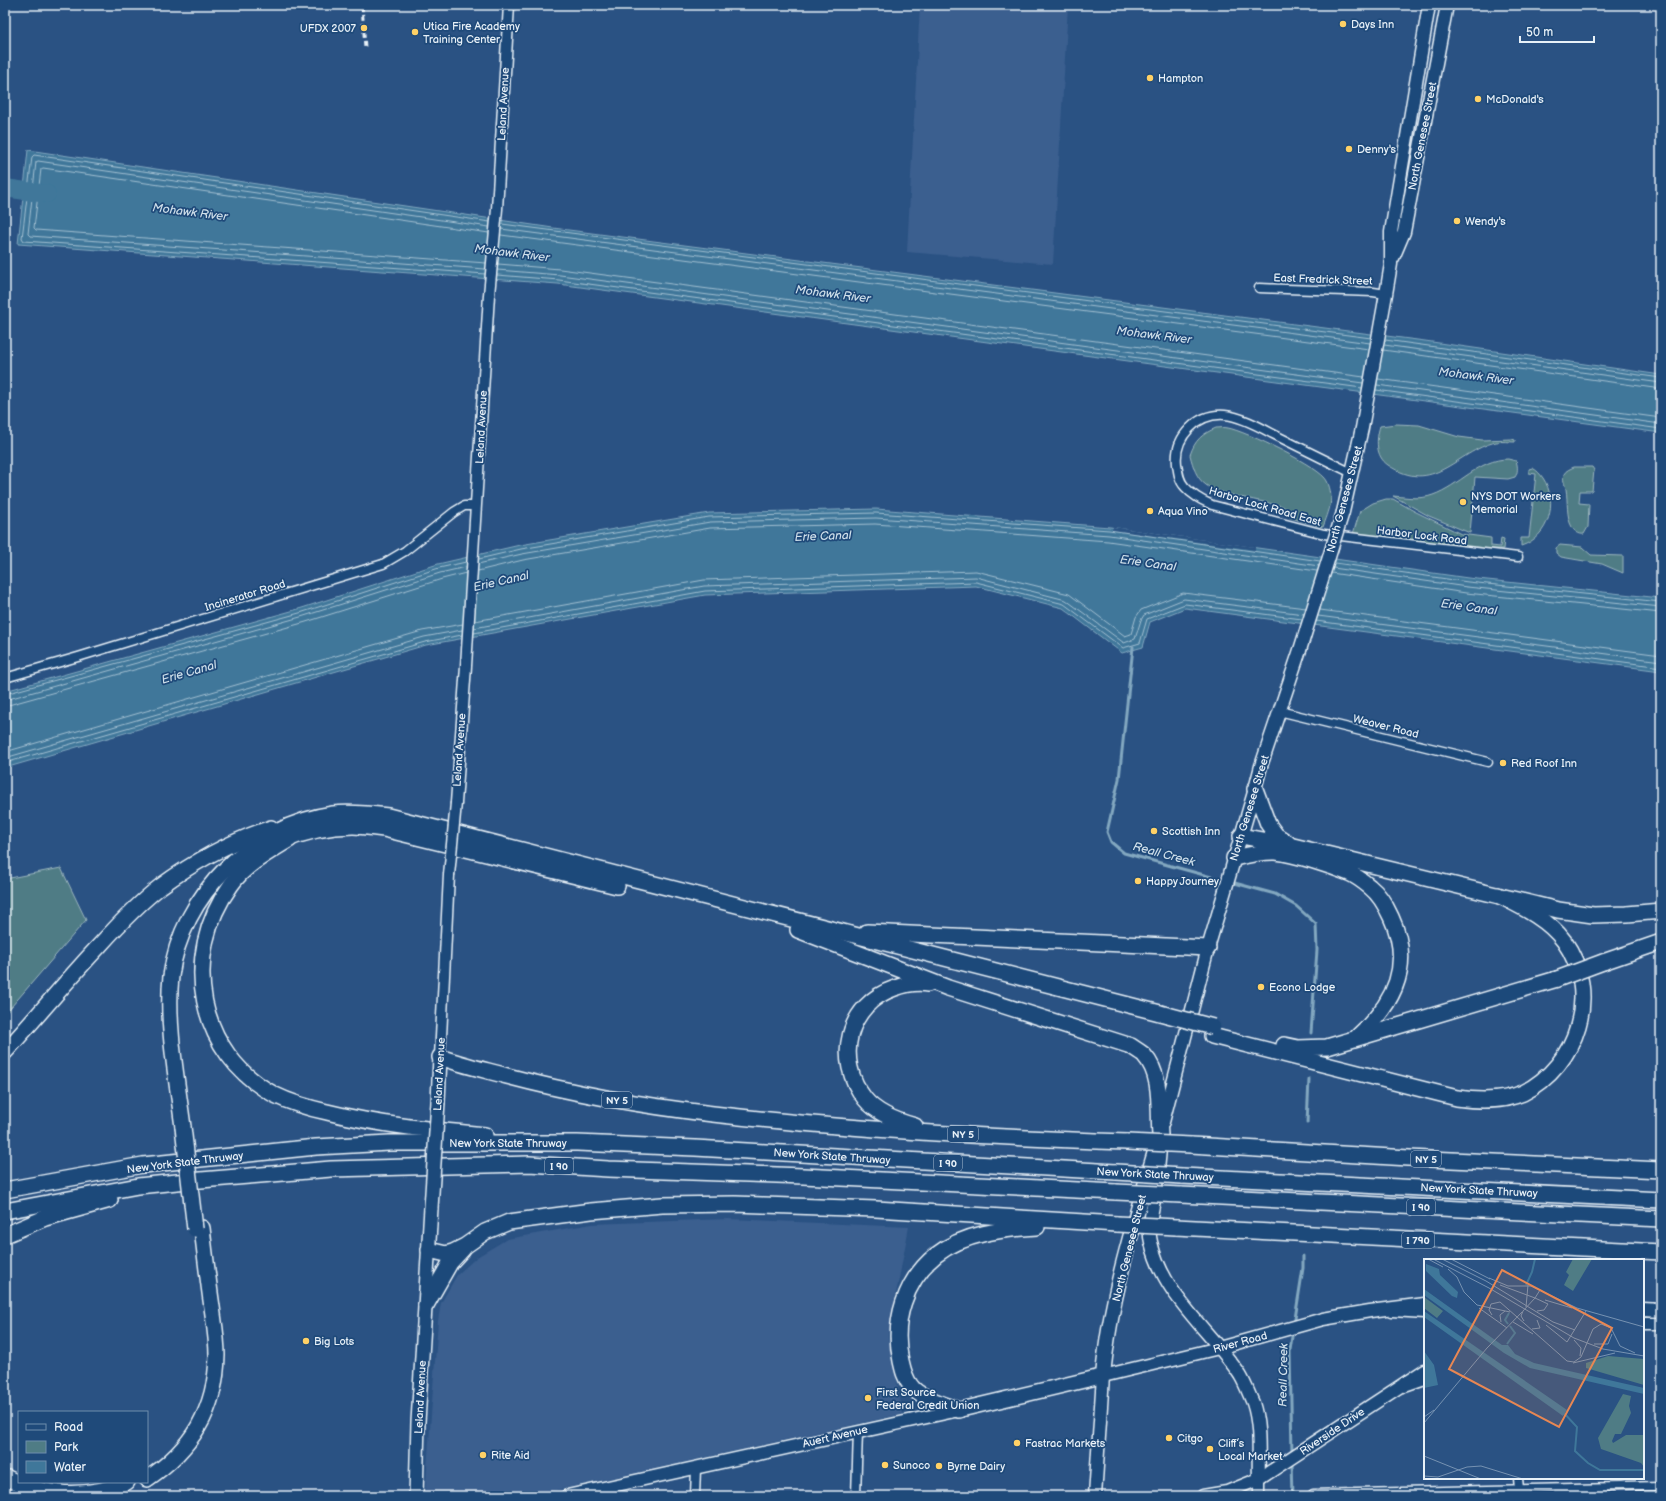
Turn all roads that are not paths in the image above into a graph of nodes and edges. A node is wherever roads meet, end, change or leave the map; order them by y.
1 (509, 5) edge
2 (1429, 5) edge
3 (1447, 5) edge
4 (1391, 264) junction
5 (1259, 288) dead end
6 (1386, 294) junction
7 (1352, 473) junction
8 (476, 506) junction
9 (1324, 534) joint
10 (1518, 557) dead end
11 (5, 678) edge
12 (1279, 711) junction
13 (1488, 762) dead end
14 (1255, 789) junction
15 (309, 820) junction
16 (1241, 836) junction
17 (293, 837) junction
18 (1293, 846) junction
19 (1232, 864) junction
20 (1498, 895) junction
21 (1661, 911) edge
22 (821, 928) junction
23 (795, 929) junction
24 (1661, 942) edge
25 (1208, 948) junction
26 (948, 988) junction
27 (1160, 1018) junction
28 (1212, 1031) junction
29 (1357, 1037) junction
30 (5, 1052) edge
31 (440, 1057) junction
32 (1164, 1118) junction
33 (186, 1128) junction
34 (933, 1132) junction
35 (1160, 1135) junction
36 (577, 1143) junction
37 (1661, 1170) edge
38 (177, 1182) junction
39 (5, 1190) edge
40 (1661, 1200) edge
41 (5, 1211) edge
42 (1661, 1219) edge
43 (1090, 1222) junction
44 (199, 1228) junction
45 (5, 1235) edge
46 (464, 1246) junction
47 (429, 1250) junction
48 (1661, 1252) edge
49 (1424, 1304) edge
50 (426, 1305) junction
51 (1644, 1308) edge
52 (1661, 1310) edge
53 (1370, 1311) junction
54 (1424, 1314) edge
55 (1644, 1323) edge
56 (1661, 1323) edge
57 (1219, 1348) junction
58 (1424, 1371) edge
59 (1102, 1376) junction
60 (1424, 1381) edge
61 (1373, 1402) junction
62 (959, 1410) junction
63 (858, 1431) junction
64 (696, 1468) junction
65 (148, 1470) edge
66 (5, 1477) edge
67 (148, 1478) edge
68 (1259, 1479) junction
69 (1518, 1479) edge
70 (124, 1483) edge
71 (139, 1483) edge
72 (5, 1486) edge
73 (1661, 1486) edge
74 (1519, 1489) junction
75 (1313, 1494) dead end
76 (30, 1496) edge
77 (110, 1496) edge
78 (416, 1496) edge
79 (567, 1496) edge
80 (695, 1496) edge
81 (856, 1496) edge
82 (1095, 1496) edge
83 (1203, 1496) edge
84 (1258, 1496) edge

1 - 8 street, Leland Avenue
2 - 4 main road, North Genesee Street
3 - 4 main road, North Genesee Street
4 - 6 main road, North Genesee Street
5 - 6 street, East Fredrick Street
6 - 7 main road, North Genesee Street
7 - 9 street, Harbor Lock Road East
7 - 12 main road, North Genesee Street, bridge
8 - 11 street, Incinerator Road
8 - 31 street, Leland Avenue, bridge
9 - 10 street, Harbor Lock Road
12 - 13 street, Weaver Road
12 - 14 main road, North Genesee Street
14 - 16 main road, North Genesee Street
14 - 18 highway
15 - 22 highway
15 - 30 highway
15 - 33 highway
16 - 18 highway
16 - 19 main road, North Genesee Street
17 - 23 highway
17 - 33 highway
17 - 36 highway
18 - 20 highway
19 - 25 main road, North Genesee Street
19 - 29 highway
20 - 21 highway
20 - 28 highway
22 - 25 highway
22 - 27 highway
23 - 26 highway
23 - 27 highway
24 - 29 highway, bridge
25 - 32 main road, North Genesee Street
26 - 34 highway
26 - 35 highway
27 - 28 highway, bridge
28 - 29 highway
31 - 34 highway, NY 5
31 - 47 main road, Leland Avenue, bridge
32 - 35 main road, North Genesee Street
32 - 57 main road
33 - 44 highway, bridge
34 - 37 highway, NY 5, bridge
35 - 59 highway, North Genesee Street
36 - 39 highway, New York State Thruway / I 90
36 - 40 highway, New York State Thruway / I 90, bridge
38 - 41 highway, New York State Thruway / I 90
38 - 42 highway, New York State Thruway / I 90, bridge
38 - 45 highway
43 - 46 highway
43 - 48 highway, I 790, bridge
43 - 62 highway
44 - 65 highway
44 - 67 highway
46 - 47 highway
46 - 50 highway
47 - 50 main road, Leland Avenue
49 - 53 main road, River Road
50 - 78 main road, Leland Avenue
51 - 52 main road
53 - 54 street
53 - 57 main road, River Road
55 - 56 main road
57 - 59 main road, River Road
57 - 68 main road
58 - 61 main road, Riverside Drive
59 - 62 highway, Auert Avenue
59 - 82 main road, North Genesee Street
60 - 61 street
61 - 68 main road, Riverside Drive
62 - 63 main road, Auert Avenue
63 - 64 main road, Auert Avenue
63 - 81 street
64 - 79 main road, Auert Avenue
64 - 80 street
66 - 70 highway
68 - 83 main road, Riverside Drive
68 - 84 street
69 - 74 street
71 - 77 highway
72 - 76 highway
73 - 74 street
74 - 75 street

